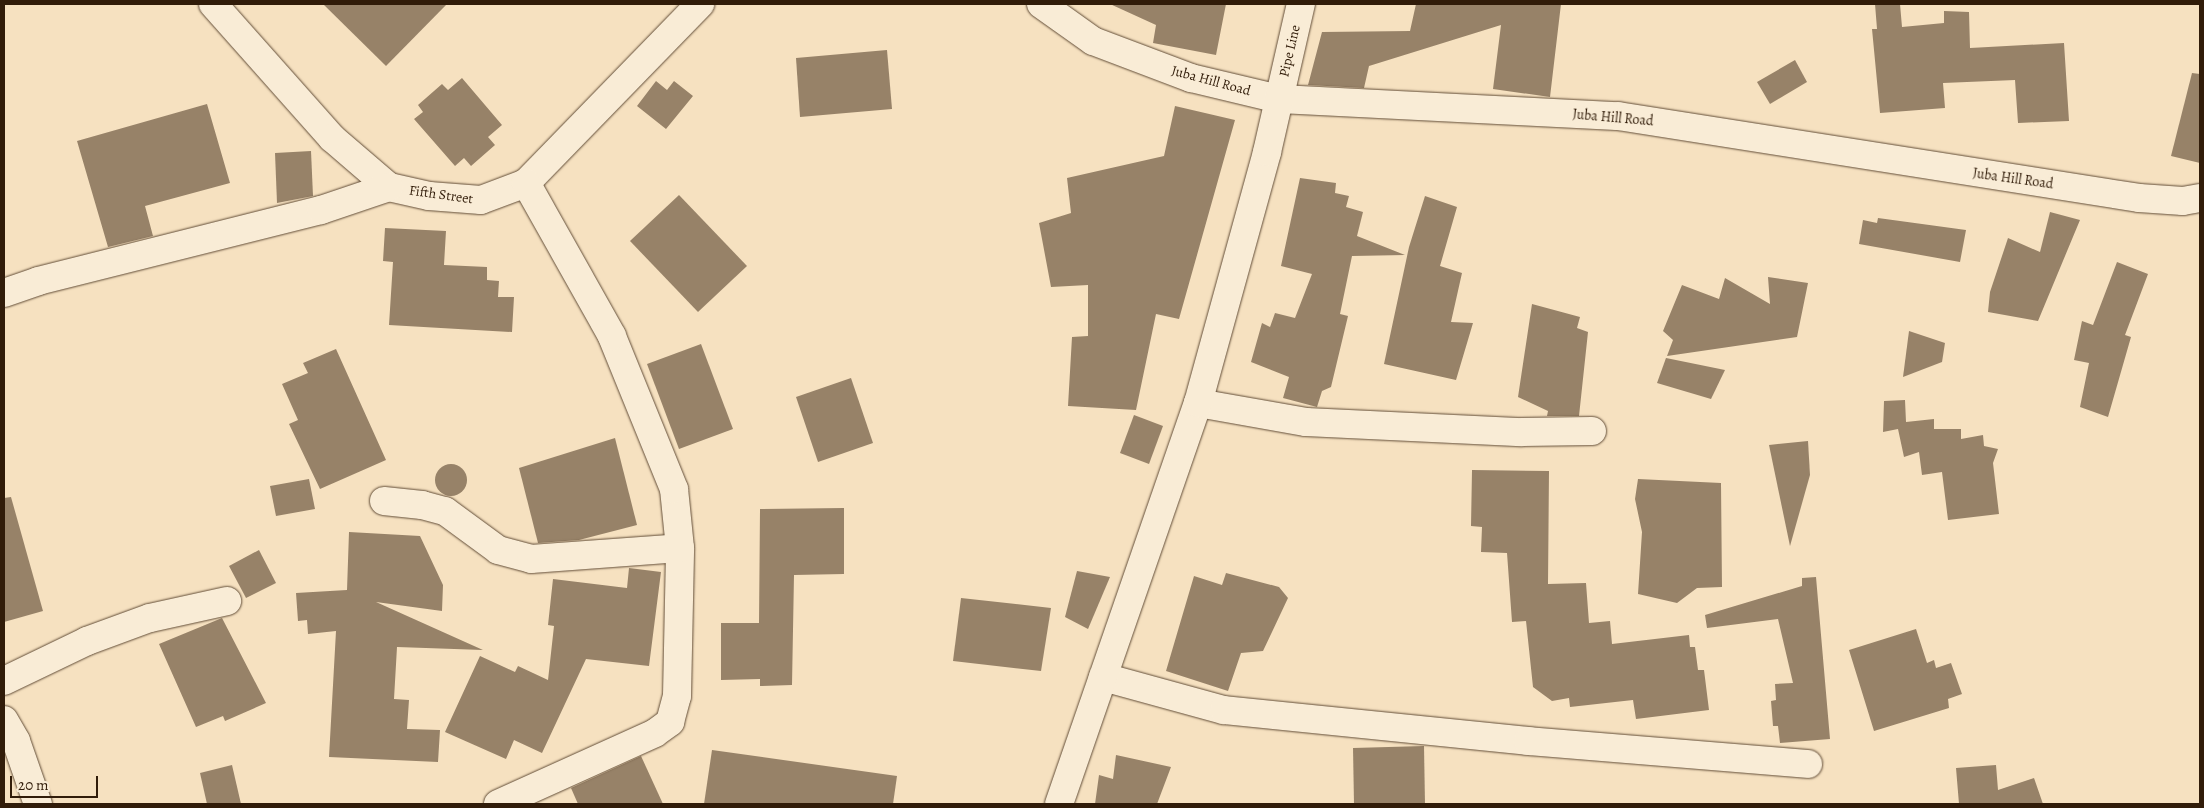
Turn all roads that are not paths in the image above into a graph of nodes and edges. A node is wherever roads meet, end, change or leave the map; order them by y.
1 (213, 4) edge
2 (700, 4) edge
3 (1041, 4) edge
4 (1301, 4) edge
5 (1279, 99) junction
6 (526, 184) junction
7 (389, 187) junction
8 (2194, 204) edge
9 (4, 293) edge
10 (1198, 403) junction
11 (1592, 431) dead end
12 (384, 501) dead end
13 (680, 548) junction
14 (227, 601) dead end
15 (1103, 677) junction
16 (4, 681) edge
17 (4, 720) edge
18 (1808, 764) dead end
19 (38, 804) edge
20 (498, 804) edge
21 (1059, 804) edge

1 - 7 street, Fifth Street
2 - 6 street, Fifth Street
3 - 5 street, Juba Hill Road
4 - 5 street, Pipe Line
5 - 8 street, Juba Hill Road
5 - 10 street, Pipe Line
6 - 7 street, Fifth Street
6 - 13 street
7 - 9 street
10 - 11 street
10 - 15 street, Pipe Line
12 - 13 street
13 - 20 street
14 - 16 street
15 - 18 street
15 - 21 street, Pipe Line
17 - 19 street

